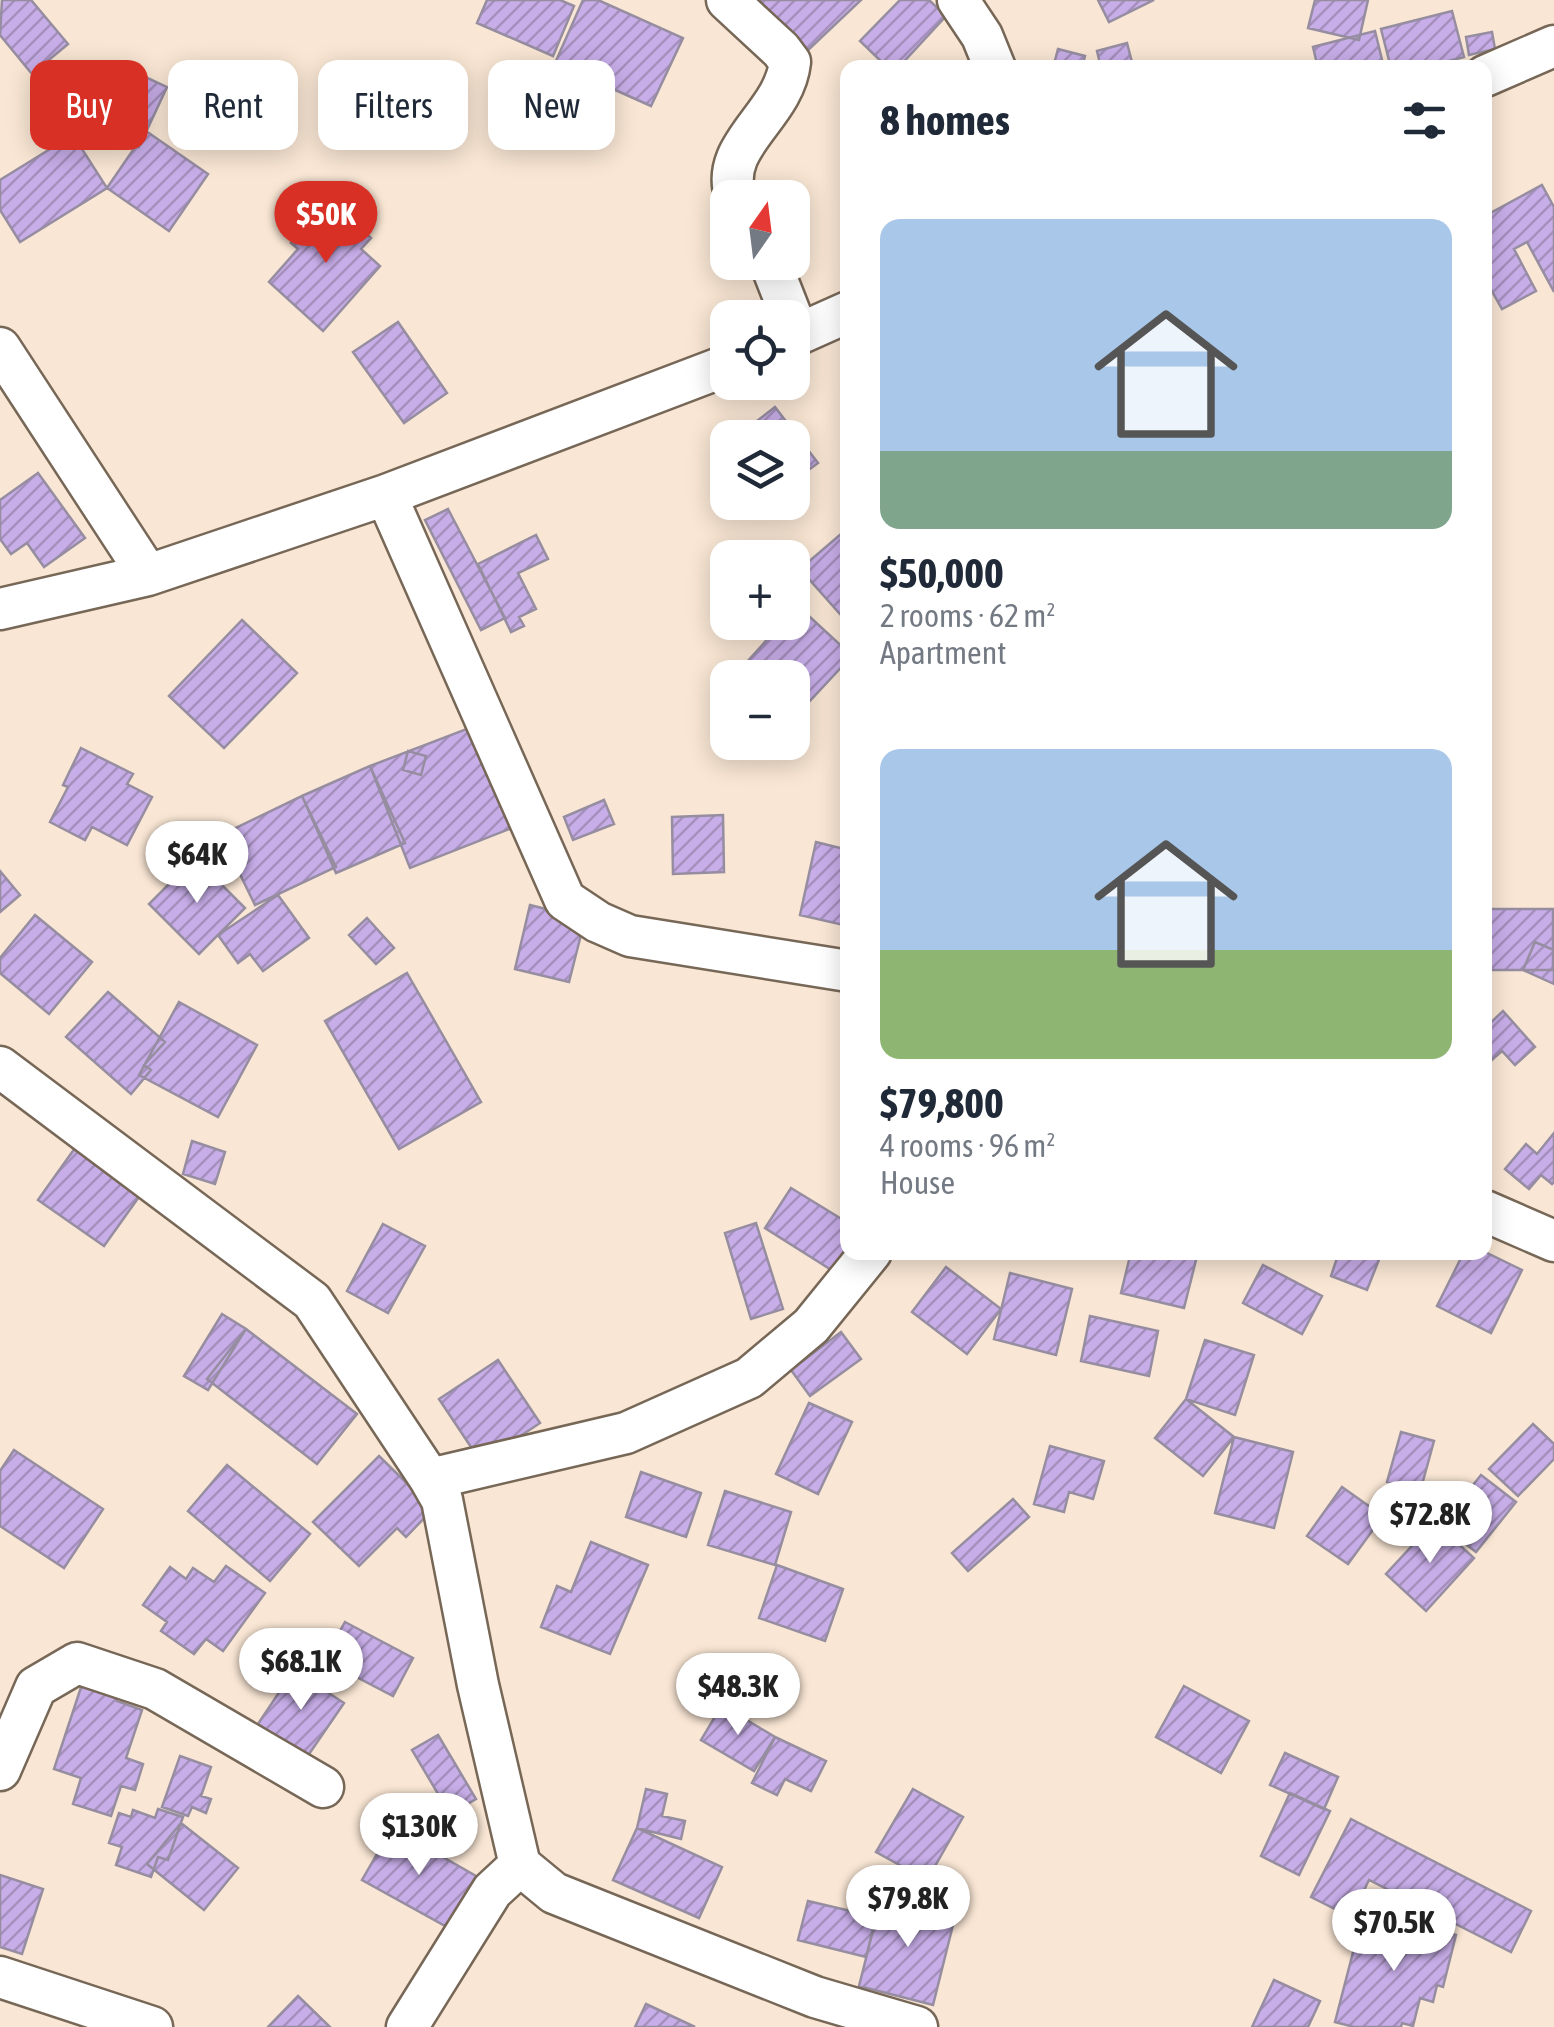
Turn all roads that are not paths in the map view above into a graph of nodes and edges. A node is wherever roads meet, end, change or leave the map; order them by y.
1 (727, 0) edge
2 (958, 0) edge
3 (1554, 46) edge
4 (992, 60) edge
5 (1492, 73) edge
6 (733, 180) edge
7 (840, 314) edge
8 (810, 323) edge
9 (0, 348) edge
10 (710, 371) edge
11 (386, 495) junction
12 (148, 574) junction
13 (0, 609) edge
14 (840, 970) edge
15 (0, 1067) edge
16 (1492, 1214) edge
17 (1554, 1241) edge
18 (865, 1260) edge
19 (430, 1479) junction
20 (0, 1770) edge
21 (323, 1787) dead end
22 (520, 1865) junction
23 (0, 1977) edge
24 (808, 2012) edge
25 (152, 2027) edge
26 (407, 2027) edge
27 (917, 2027) edge

1 - 6 street
2 - 4 street
3 - 5 street
7 - 8 street
9 - 12 street
10 - 11 street
11 - 12 street
11 - 14 street
12 - 13 street
15 - 19 street
16 - 17 street
18 - 19 street
19 - 22 street
20 - 21 street
22 - 24 street
22 - 26 street
23 - 25 street
24 - 27 street

